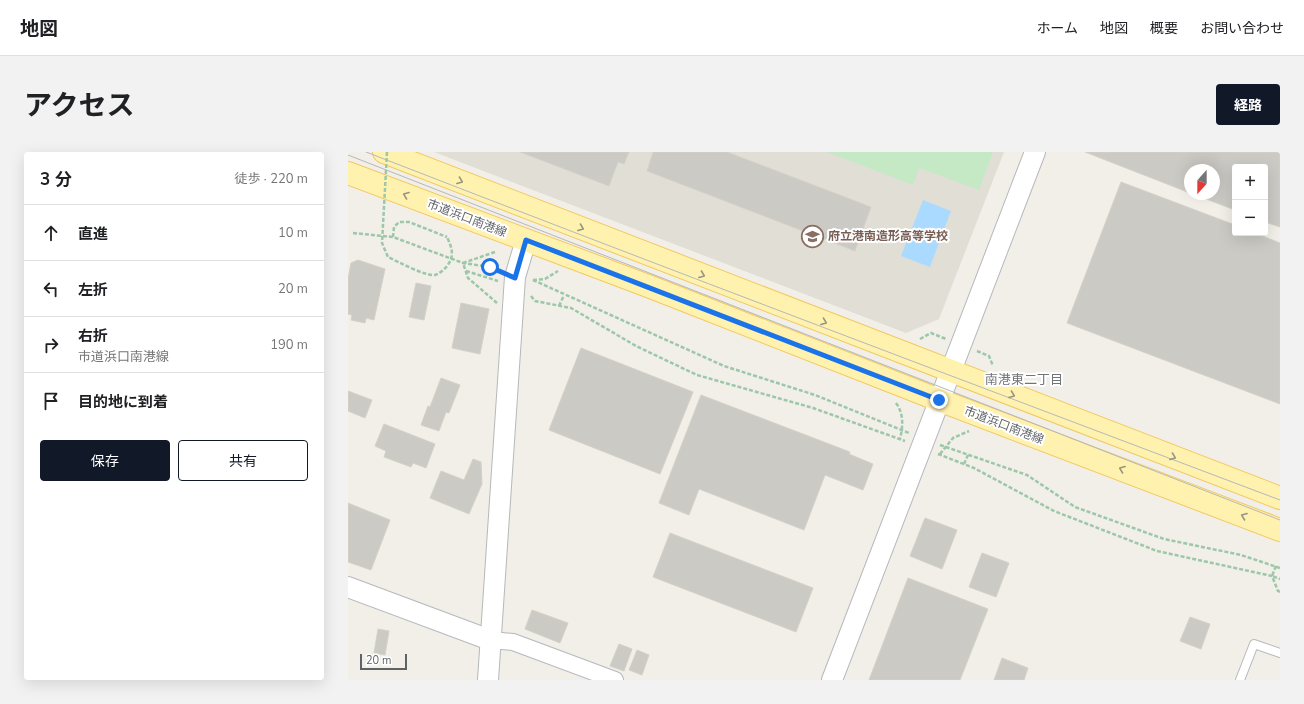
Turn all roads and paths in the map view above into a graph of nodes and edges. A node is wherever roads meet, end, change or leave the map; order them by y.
1 (386, 152) edge
2 (1035, 152) edge
3 (348, 173) edge
4 (353, 233) dead end
5 (393, 237) junction
6 (526, 240) junction
7 (495, 252) dead end
8 (463, 263) junction
9 (466, 271) junction
10 (545, 279) dead end
11 (519, 281) junction
12 (529, 294) dead end
13 (497, 304) dead end
14 (559, 306) junction
15 (931, 333) dead end
16 (915, 340) dead end
17 (989, 356) dead end
18 (996, 369) dead end
19 (950, 371) junction
20 (893, 398) dead end
21 (939, 400) junction
22 (972, 430) dead end
23 (968, 455) dead end
24 (964, 464) junction
25 (1280, 498) edge
26 (1280, 530) edge
27 (1276, 566) dead end
28 (1272, 576) junction
29 (1280, 579) edge
30 (348, 587) edge
31 (1280, 592) edge
32 (490, 640) junction
33 (1280, 653) edge
34 (488, 680) edge
35 (615, 680) edge
36 (832, 680) edge
37 (1240, 680) edge

1 - 5 path, bridge
1 -> 19 main road
2 - 19 street
6 -> 3 main road, 市道浜口南港線
4 - 5 path
5 - 8 path
6 - 11 street
6 - 21 main road, 市道浜口南港線
7 - 8 path
8 - 9 path
8 - 11 path
9 - 11 path
9 - 13 path
10 - 11 path
11 - 14 path
11 - 32 street
12 - 14 path
14 - 20 path
15 - 16 path
17 - 18 path
19 - 21 street
19 -> 25 main road
26 -> 21 main road, 市道浜口南港線
21 - 36 street
22 - 24 path
23 - 24 path
24 - 28 path
27 - 28 path
28 - 29 path
28 - 31 path
30 - 32 street
32 - 34 street
32 - 35 street
33 - 37 lane

